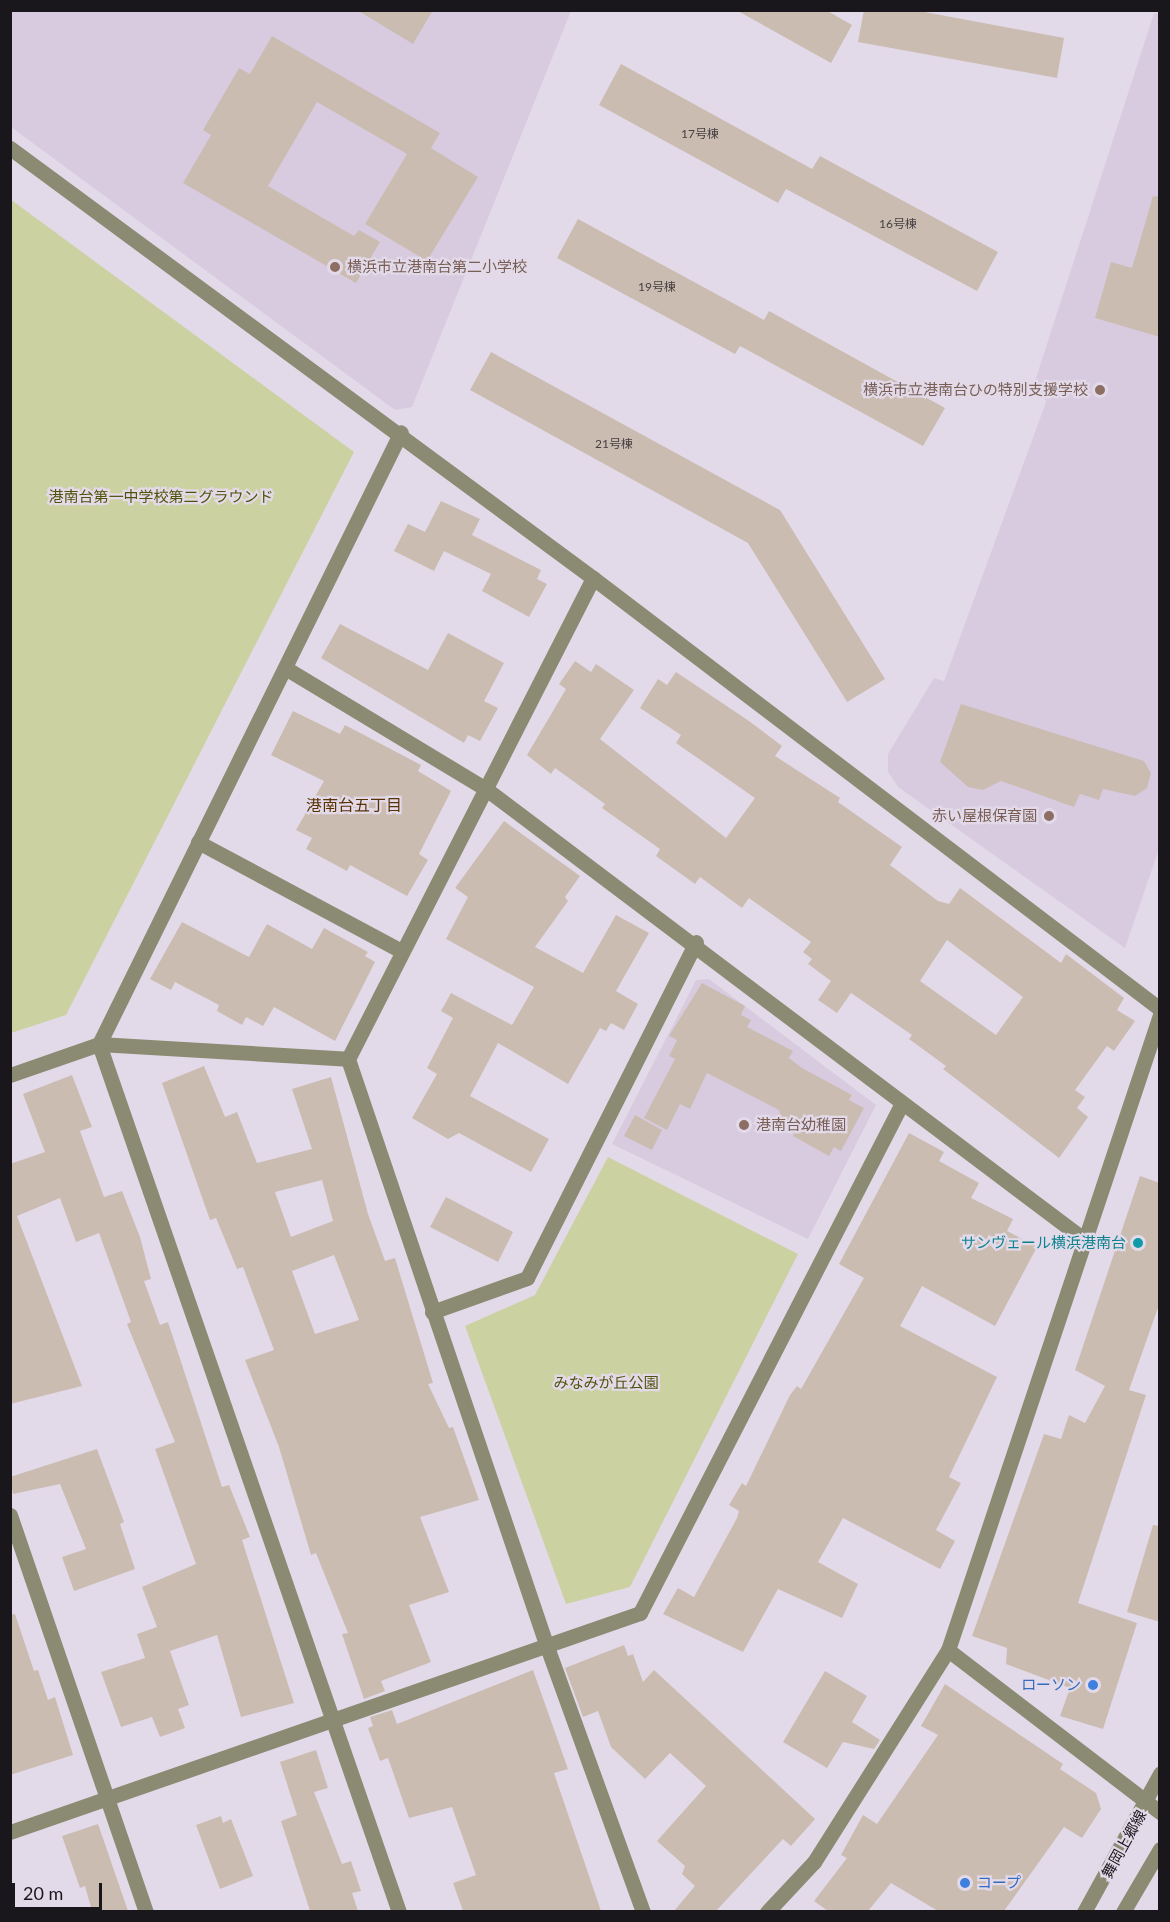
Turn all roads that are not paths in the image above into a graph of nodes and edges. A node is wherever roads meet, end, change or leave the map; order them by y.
1 (10, 148) edge
2 (401, 432) junction
3 (593, 578) junction
4 (287, 669) junction
5 (486, 789) junction
6 (198, 842) junction
7 (696, 942) junction
8 (401, 951) junction
9 (1160, 1009) edge
10 (1160, 1014) edge
11 (99, 1044) junction
12 (348, 1059) junction
13 (10, 1075) edge
14 (902, 1103) junction
15 (1082, 1238) junction
16 (432, 1312) junction
17 (10, 1515) edge
18 (546, 1644) junction
19 (948, 1650) junction
20 (335, 1722) junction
21 (1160, 1774) edge
22 (105, 1797) junction
23 (1153, 1808) edge
24 (10, 1832) edge
25 (1160, 1849) edge
26 (146, 1911) edge
27 (399, 1911) edge
28 (643, 1911) edge
29 (767, 1911) edge
30 (1084, 1911) edge
31 (1123, 1911) edge

1 - 2 street
2 - 3 street
2 - 4 street
3 - 5 street
3 - 9 street
4 - 5 street
4 - 6 street
5 - 7 street
5 - 8 street
6 - 8 street
6 - 11 street
7 - 14 street
7 - 16 street
8 - 12 street
10 - 15 street
11 - 12 street
11 - 13 street
11 - 20 street
12 - 16 street
14 - 15 street
14 - 18 street
15 - 19 street
16 - 18 street
17 - 22 street
18 - 20 street
18 - 28 street
19 - 23 street
19 - 29 street
20 - 22 street
20 - 27 street
21 - 23 street, 舞岡上郷線
22 - 24 street
22 - 26 street
23 - 30 street, 舞岡上郷線
25 - 31 street

